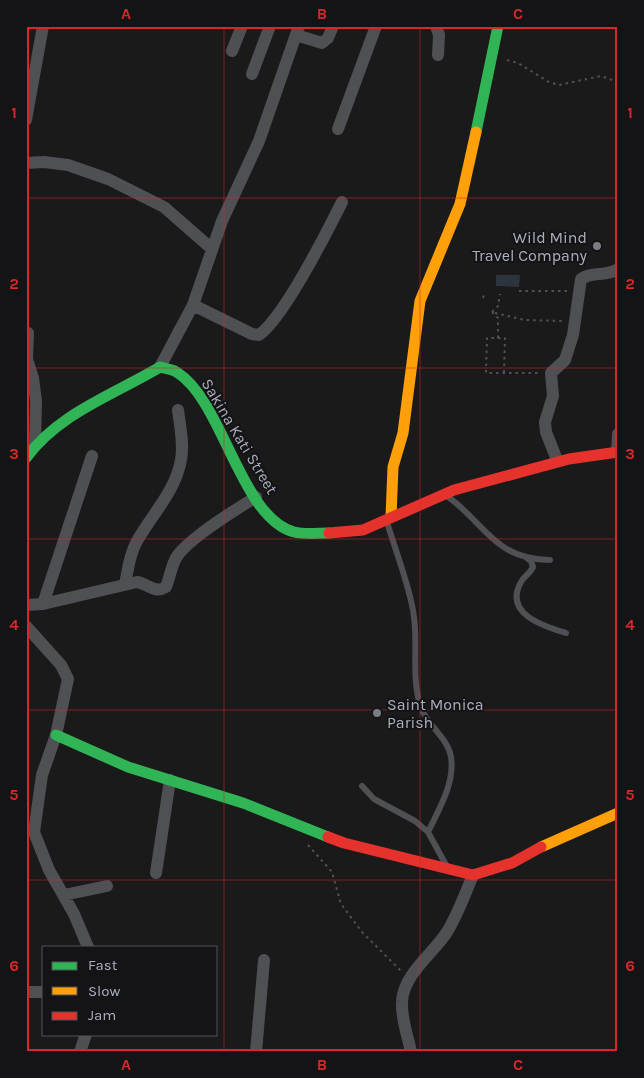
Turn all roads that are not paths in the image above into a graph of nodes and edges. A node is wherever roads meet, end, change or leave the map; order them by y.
1 (43, 26) edge
2 (242, 26) edge
3 (270, 26) edge
4 (333, 26) edge
5 (376, 26) edge
6 (436, 26) edge
7 (498, 26) edge
8 (298, 30) edge
9 (232, 51) dead end
10 (438, 55) dead end
11 (252, 74) dead end
12 (26, 120) edge
13 (338, 130) dead end
14 (26, 163) edge
15 (342, 202) dead end
16 (212, 249) junction
17 (618, 269) edge
18 (193, 305) junction
19 (28, 333) dead end
20 (160, 366) junction
21 (178, 410) dead end
22 (618, 434) edge
23 (35, 444) junction
24 (617, 452) edge
25 (92, 456) dead end
26 (26, 458) edge
27 (557, 460) junction
28 (444, 493) junction
29 (256, 497) junction
30 (389, 519) junction
31 (526, 557) junction
32 (550, 560) dead end
33 (125, 584) junction
34 (43, 604) junction
35 (26, 605) edge
36 (26, 626) edge
37 (566, 633) dead end
38 (56, 735) junction
39 (170, 780) junction
40 (362, 786) dead end
41 (618, 813) edge
42 (428, 832) junction
43 (449, 871) junction
44 (156, 873) dead end
45 (472, 875) junction
46 (107, 886) dead end
47 (64, 894) junction
48 (88, 946) edge
49 (264, 960) dead end
50 (28, 992) dead end
51 (42, 992) edge
52 (85, 1036) edge
53 (80, 1052) edge
54 (256, 1052) edge
55 (411, 1052) edge

1 - 12 street
2 - 9 street
3 - 11 street
4 - 8 street
5 - 13 street
6 - 10 street
7 - 30 street
8 - 16 street
14 - 16 street
15 - 18 street
16 - 18 street
17 - 27 street
18 - 20 street
19 - 23 street
20 - 23 street
20 - 29 street, Sakina Kati Street
21 - 33 street
22 - 24 street
23 - 26 street
24 - 27 street, Sakina Kati Street
25 - 34 street
27 - 28 street, Sakina Kati Street
28 - 30 street, Sakina Kati Street
28 - 31 lane
29 - 30 street, Sakina Kati Street
29 - 33 street
30 - 42 lane
31 - 32 lane
31 - 37 lane
33 - 34 street
34 - 35 street
36 - 38 street
38 - 39 street
38 - 47 street
39 - 43 street
39 - 44 street
40 - 42 lane
41 - 45 street
42 - 43 lane
43 - 45 street
45 - 55 street
46 - 47 street
47 - 48 street
49 - 54 street
50 - 51 street
52 - 53 street

